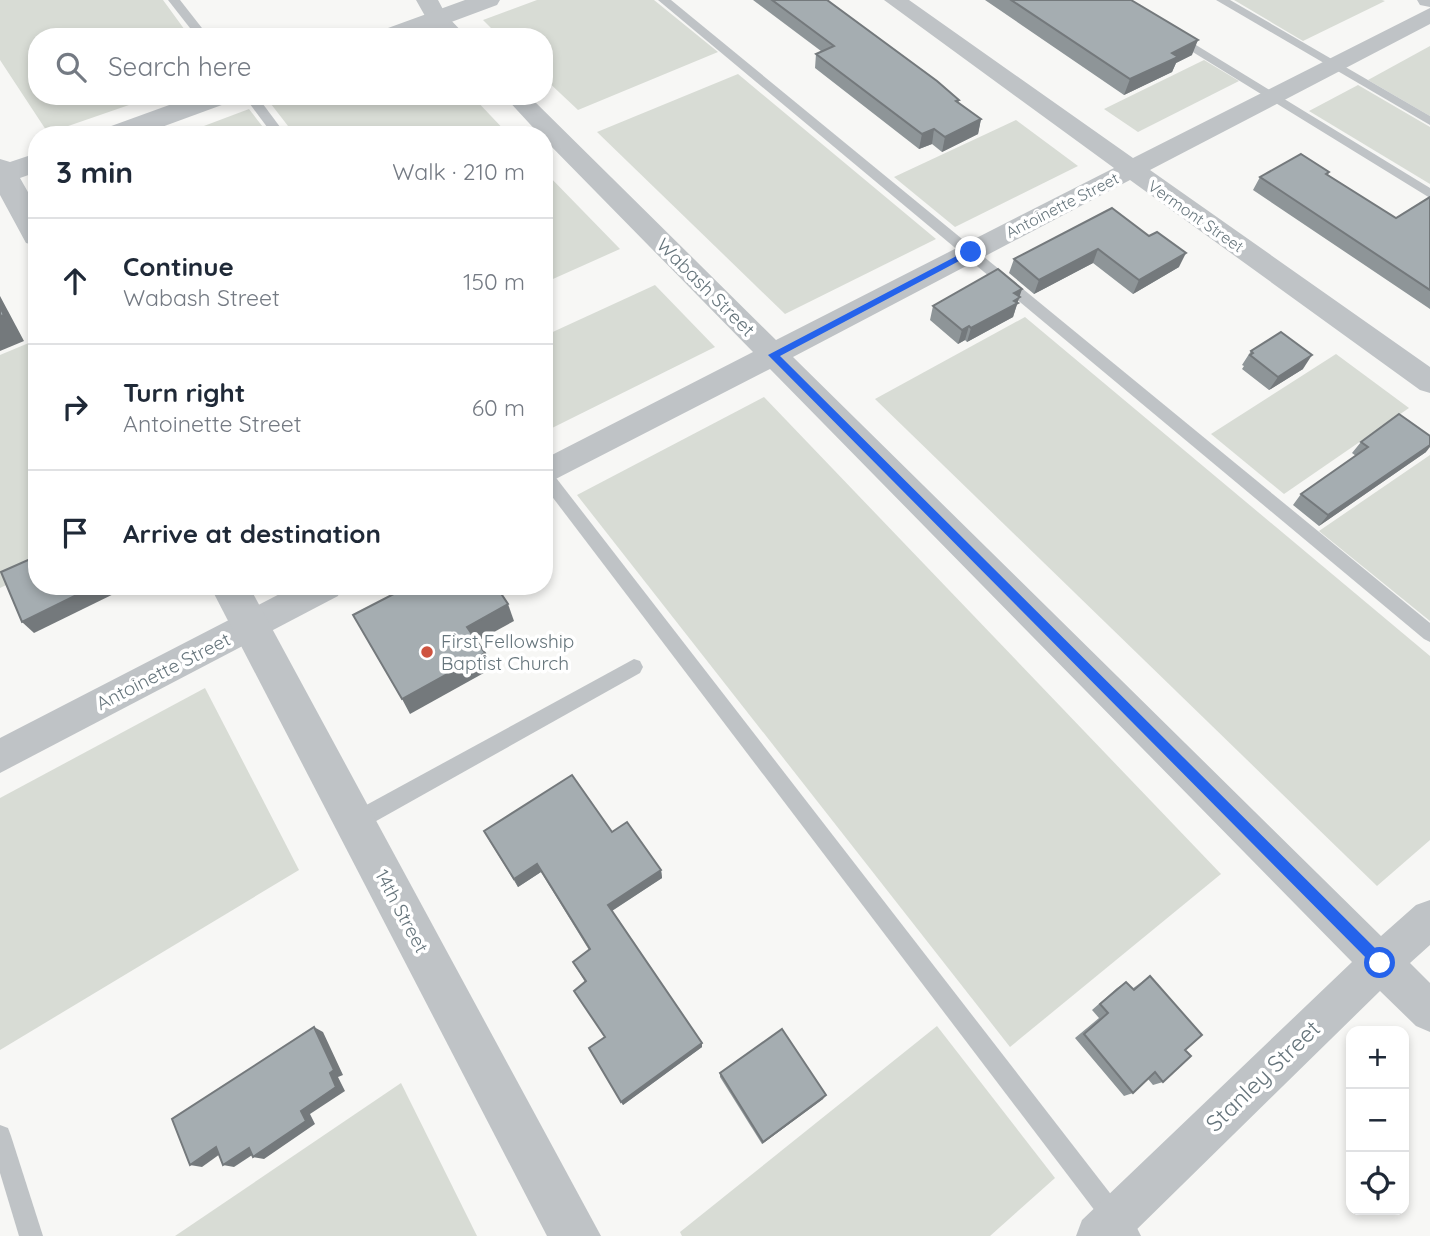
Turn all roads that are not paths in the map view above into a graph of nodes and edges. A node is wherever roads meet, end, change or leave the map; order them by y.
1 (174, 0) edge
2 (488, 0) edge
3 (664, 0) edge
4 (895, 0) edge
5 (1222, 0) edge
6 (432, 9) edge
7 (1430, 15) edge
8 (196, 28) edge
9 (401, 28) edge
10 (448, 28) edge
11 (1164, 29) edge
12 (1333, 65) junction
13 (1271, 97) junction
14 (195, 105) edge
15 (257, 105) edge
16 (524, 105) edge
17 (1430, 121) edge
18 (138, 126) edge
19 (273, 126) edge
20 (545, 126) edge
21 (553, 134) edge
22 (28, 164) edge
23 (1131, 170) junction
24 (1, 172) edge
25 (1430, 194) edge
26 (28, 220) edge
27 (971, 252) junction
28 (773, 355) junction
29 (1430, 382) edge
30 (553, 469) edge
31 (553, 486) edge
32 (234, 595) edge
33 (309, 595) edge
34 (250, 626) junction
35 (1430, 634) edge
36 (634, 667) dead end
37 (0, 756) edge
38 (355, 822) junction
39 (1430, 919) edge
40 (1380, 963) junction
41 (1430, 1012) edge
42 (0, 1136) edge
43 (1114, 1230) edge
44 (31, 1236) edge
45 (575, 1236) edge

1 - 8 lane
2 - 6 street
3 - 27 lane
4 - 23 street, Vermont Street
5 - 12 lane
6 - 9 street
6 - 10 street
7 - 12 street, Antoinette Street
11 - 13 lane
12 - 13 street, Antoinette Street
12 - 17 lane
13 - 23 street, Antoinette Street
13 - 25 lane
14 - 18 street
15 - 19 lane
16 - 20 street, Wabash Street
21 - 28 street, Wabash Street
22 - 24 street
23 - 27 street, Antoinette Street
23 - 29 street, Vermont Street
24 - 26 street
27 - 28 street, Antoinette Street
27 - 35 lane
28 - 30 street, Antoinette Street
28 - 40 street, Wabash Street
31 - 43 lane
32 - 34 street, 14th Street
33 - 34 street, Antoinette Street
34 - 37 street, Antoinette Street
34 - 38 street, 14th Street
36 - 38 lane
38 - 45 street, 14th Street
39 - 40 street, Stanley Street
40 - 41 street, Wabash Street
40 - 43 street, Stanley Street
42 - 44 lane

